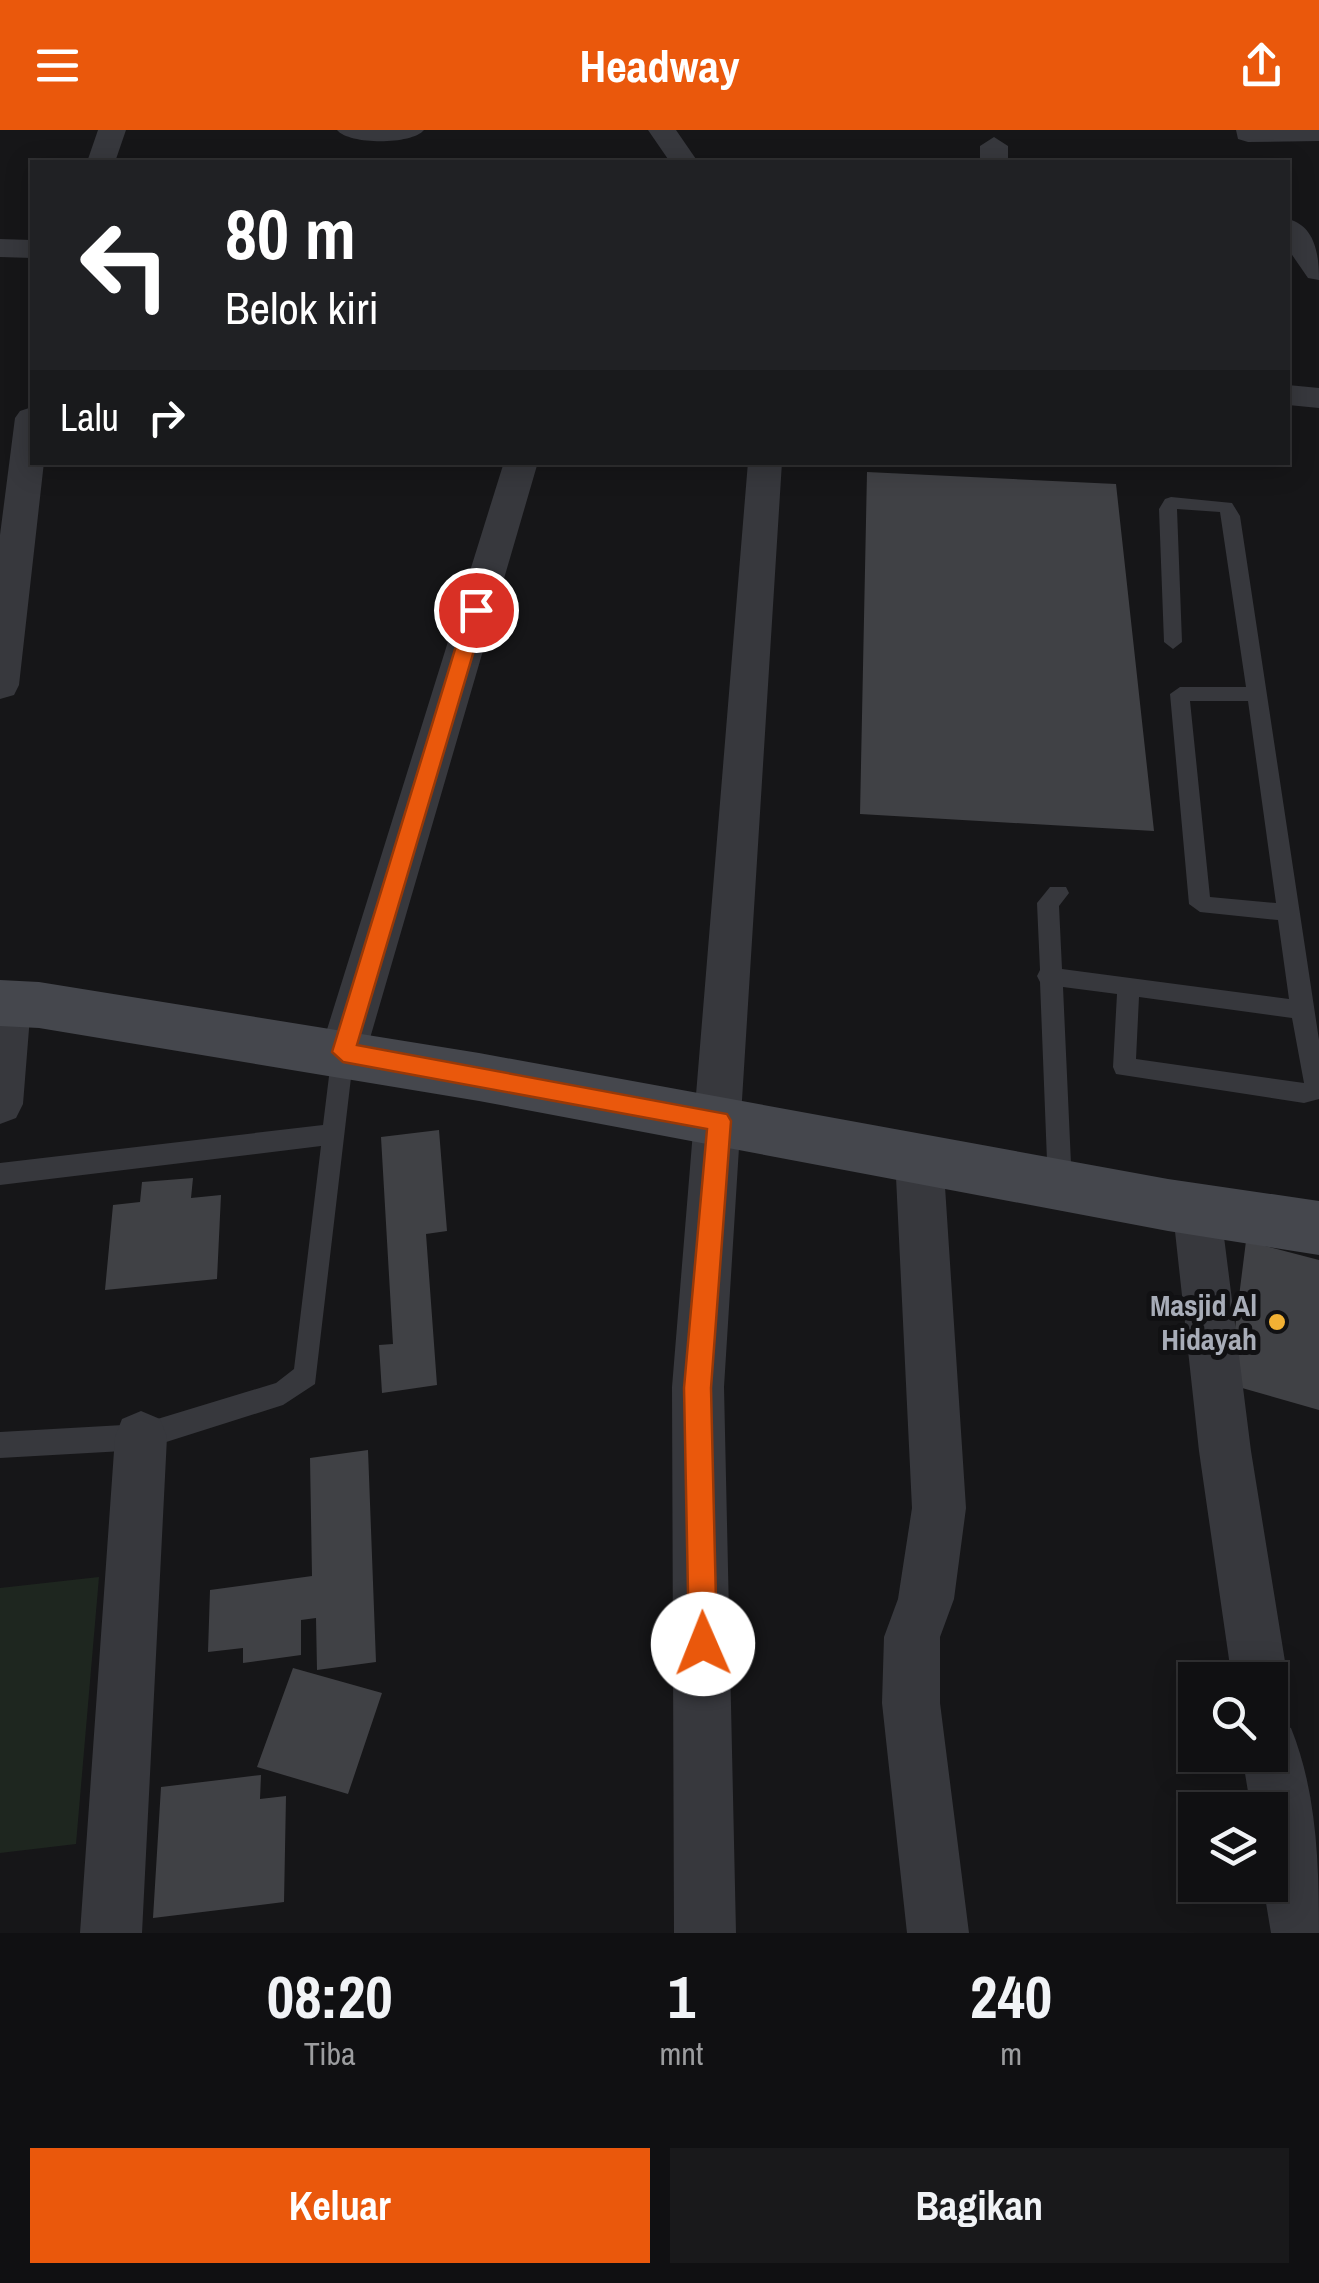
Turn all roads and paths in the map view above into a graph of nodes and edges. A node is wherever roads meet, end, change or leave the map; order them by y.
1 (112, 130) edge
2 (352, 130) edge
3 (360, 130) edge
4 (410, 130) edge
5 (662, 130) edge
6 (1247, 131) edge
7 (1319, 132) edge
8 (102, 160) edge
9 (683, 160) edge
10 (1254, 160) edge
11 (1290, 231) edge
12 (0, 248) edge
13 (30, 250) edge
14 (1319, 271) edge
15 (1290, 279) edge
16 (1319, 282) edge
17 (1290, 395) edge
18 (1319, 398) edge
19 (30, 426) edge
20 (519, 465) edge
21 (765, 465) edge
22 (11, 497) edge
23 (1172, 642) dead end
24 (0, 685) edge
25 (1255, 694) junction
26 (1058, 893) dead end
27 (1290, 912) junction
28 (1048, 976) junction
29 (1129, 985) junction
30 (4, 1004) edge
31 (1302, 1010) junction
32 (343, 1052) junction
33 (0, 1104) edge
34 (719, 1121) junction
35 (331, 1134) junction
36 (919, 1156) junction
37 (0, 1174) edge
38 (1060, 1186) junction
39 (1197, 1214) junction
40 (1319, 1228) edge
41 (141, 1437) junction
42 (0, 1445) edge
43 (1257, 1662) edge
44 (1274, 1772) edge
45 (110, 1933) edge
46 (705, 1933) edge
47 (938, 1933) edge
48 (1302, 1933) edge

1 - 8 street
2 - 3 street
3 - 4 street
5 - 9 street
6 - 7 street
6 - 10 street
11 - 14 street
12 - 13 street
15 - 16 street
17 - 18 street
19 - 22 street
20 - 32 street
21 - 34 street
22 - 24 street
23 - 25 lane
25 - 27 lane
25 - 27 lane
26 - 28 lane
27 - 31 lane
28 - 29 lane
28 - 38 lane
29 - 31 lane
29 - 31 lane
30 - 32 main road
30 - 33 street
32 - 34 main road
32 - 35 lane
34 - 36 main road
34 - 46 street
35 - 37 lane
35 - 41 lane
36 - 38 main road
36 - 47 street
38 - 39 main road
39 - 40 main road
39 - 43 street
41 - 42 lane
41 - 45 street
44 - 48 street

